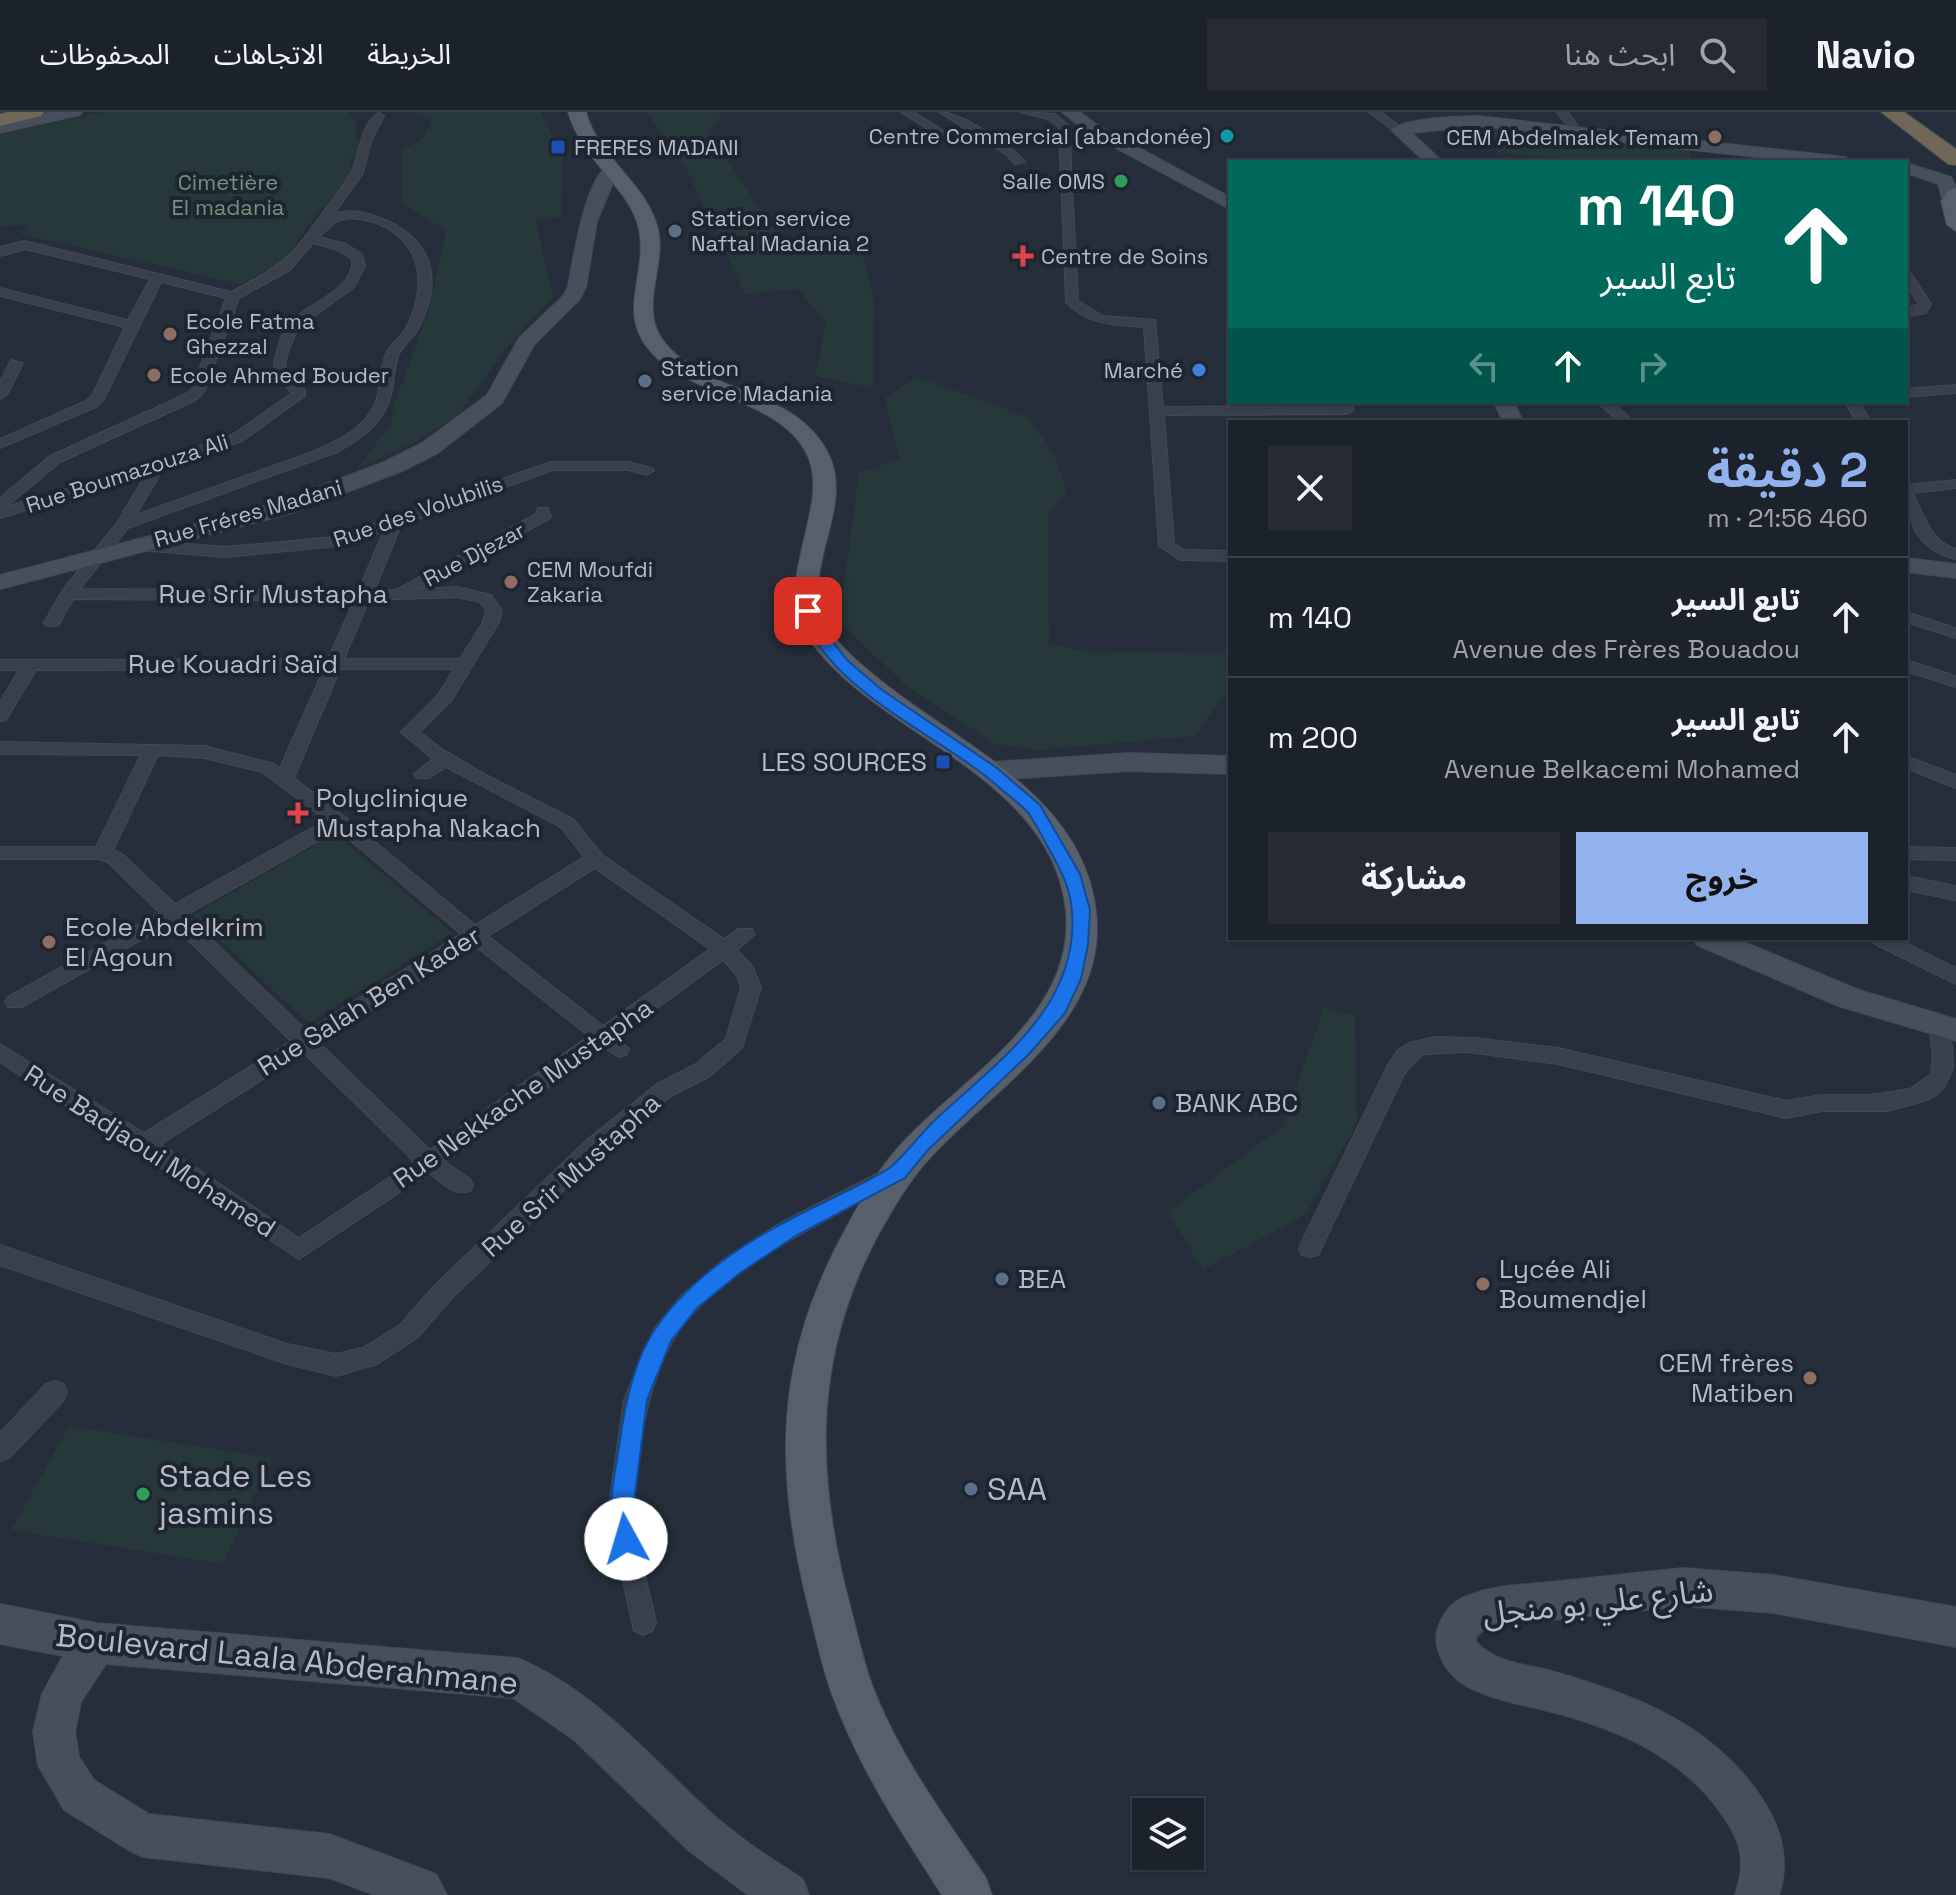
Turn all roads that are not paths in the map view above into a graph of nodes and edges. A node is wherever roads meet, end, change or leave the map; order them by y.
1 (7, 112) edge
2 (34, 112) edge
3 (74, 112) edge
4 (577, 112) edge
5 (906, 112) edge
6 (945, 112) edge
7 (1033, 112) edge
8 (1070, 112) edge
9 (1374, 112) edge
10 (1562, 112) edge
11 (1891, 112) edge
12 (1905, 112) edge
13 (0, 113) edge
14 (379, 116) dead end
15 (920, 119) junction
16 (0, 120) edge
17 (0, 128) edge
18 (1575, 129) junction
19 (1399, 130) junction
20 (1951, 131) dead end
21 (943, 134) dead end
22 (1956, 159) edge
23 (1433, 160) edge
24 (1829, 160) edge
25 (1019, 162) dead end
26 (1908, 168) edge
27 (1908, 168) edge
28 (610, 171) junction
29 (1956, 171) edge
30 (1953, 198) edge
31 (633, 201) junction
32 (1228, 203) edge
33 (593, 208) junction
34 (322, 223) junction
35 (1956, 225) edge
36 (310, 239) junction
37 (3, 246) edge
38 (158, 276) junction
39 (1908, 278) edge
40 (0, 292) edge
41 (233, 296) junction
42 (1908, 312) edge
43 (132, 325) junction
44 (16, 363) dead end
45 (1956, 389) edge
46 (1908, 393) edge
47 (0, 395) edge
48 (1228, 400) edge
49 (1606, 404) edge
50 (1158, 406) junction
51 (1348, 411) edge
52 (1625, 420) edge
53 (0, 444) edge
54 (158, 466) junction
55 (647, 471) dead end
56 (1956, 484) edge
57 (1908, 491) edge
58 (1908, 495) edge
59 (0, 505) edge
60 (543, 511) dead end
61 (0, 514) edge
62 (395, 523) junction
63 (123, 525) junction
64 (139, 545) junction
65 (1956, 554) edge
66 (101, 556) junction
67 (1228, 556) edge
68 (1908, 565) edge
69 (1956, 571) edge
70 (0, 582) edge
71 (68, 594) junction
72 (398, 594) junction
73 (363, 596) junction
74 (1908, 618) edge
75 (52, 623) dead end
76 (1956, 633) edge
77 (334, 663) junction
78 (466, 664) junction
79 (0, 665) edge
80 (30, 666) junction
81 (1908, 666) edge
82 (1956, 682) edge
83 (0, 716) edge
84 (0, 748) edge
85 (152, 749) junction
86 (446, 759) junction
87 (1908, 763) edge
88 (1228, 765) edge
89 (992, 771) junction
90 (423, 774) dead end
91 (285, 778) junction
92 (1956, 782) edge
93 (339, 821) junction
94 (0, 853) edge
95 (102, 853) junction
96 (1908, 853) edge
97 (1956, 854) edge
98 (595, 859) junction
99 (1908, 884) edge
100 (1956, 893) edge
101 (173, 913) junction
102 (473, 934) junction
103 (745, 934) dead end
104 (1712, 940) edge
105 (1867, 940) edge
106 (1883, 940) edge
107 (723, 948) junction
108 (1912, 957) junction
109 (1956, 977) edge
110 (15, 1002) dead end
111 (1948, 1028) edge
112 (306, 1040) junction
113 (610, 1044) junction
114 (2, 1054) edge
115 (144, 1144) junction
116 (429, 1162) junction
117 (898, 1173) junction
118 (462, 1185) dead end
119 (1310, 1248) dead end
120 (299, 1250) joint
121 (0, 1255) edge
122 (55, 1392) dead end
123 (0, 1450) edge
124 (643, 1622) dead end
125 (0, 1624) edge
126 (1956, 1627) edge
127 (96, 1643) junction
128 (1767, 1888) edge
129 (425, 1895) edge
130 (787, 1895) edge
131 (969, 1895) edge

1 - 13 highway
2 - 16 highway
3 - 17 street
4 - 28 main road
5 - 15 street
6 - 15 street
6 - 25 street
7 - 50 street
8 - 32 street
9 - 19 street
10 - 18 street
11 - 22 highway
12 - 20 highway
14 - 34 street
15 - 21 street
18 - 19 street
18 - 24 street
19 - 23 street
26 - 29 street
27 - 30 street
28 - 31 main road
28 - 33 street, Rue Fréres Madani
30 - 35 main road
31 - 33 street
31 - 89 main road
33 - 64 street, Rue Fréres Madani
34 - 36 street
34 - 63 street
36 - 41 street
36 - 54 street, Rue Boumazouza Ali
37 - 38 street
38 - 41 street
38 - 43 street
39 - 42 street
40 - 43 street
41 - 59 street
43 - 53 street
44 - 47 street
45 - 46 street
48 - 50 street
49 - 52 street
50 - 51 street
50 - 67 street
54 - 61 street, Rue Boumazouza Ali
54 - 63 street
55 - 62 street, Rue des Volubilis
56 - 57 street
58 - 65 street
60 - 72 street, Rue Djezar
62 - 64 street, Rue des Volubilis
62 - 73 street
63 - 66 street
64 - 66 street, Rue Fréres Madani
66 - 70 street, Rue Fréres Madani
66 - 71 street
68 - 69 street
71 - 73 street, Rue Srir Mustapha
71 - 75 street
72 - 73 street, Rue Srir Mustapha
72 - 78 street, Rue Srir Mustapha
73 - 77 street
74 - 76 street
77 - 78 street, Rue Kouadri Saïd
77 - 80 street, Rue Kouadri Saïd
77 - 91 street
78 - 86 street, Rue Srir Mustapha
79 - 80 street, Rue Kouadri Saïd
80 - 83 street
81 - 82 street
84 - 85 street
85 - 91 street
85 - 95 street
86 - 90 street
86 - 98 street, Rue Srir Mustapha
87 - 92 street
88 - 89 street
89 - 117 main road
91 - 93 street
93 - 101 street
93 - 102 street
94 - 95 street
95 - 101 street
96 - 97 street
98 - 102 street, Rue Salah Ben Kader
98 - 107 street, Rue Srir Mustapha
99 - 100 street
101 - 110 street
101 - 112 street
102 - 112 street, Rue Salah Ben Kader
102 - 113 street
103 - 107 street, Rue Nekkache Mustapha
104 - 111 street
105 - 108 street
106 - 108 street
107 - 113 street, Rue Nekkache Mustapha
107 - 121 street, Rue Srir Mustapha
108 - 109 street
111 - 119 street
112 - 115 street, Rue Salah Ben Kader
112 - 116 street
113 - 116 street, Rue Nekkache Mustapha
114 - 115 street, Rue Badjaoui Mohamed
115 - 120 street, Rue Badjaoui Mohamed
116 - 118 street
116 - 120 street, Rue Nekkache Mustapha
117 - 124 street
117 - 131 main road
122 - 123 street
125 - 127 street, Boulevard Laala Abderahmane
126 - 128 street, شارع علي بو منجل
127 - 129 street
127 - 130 street, Boulevard Laala Abderahmane

